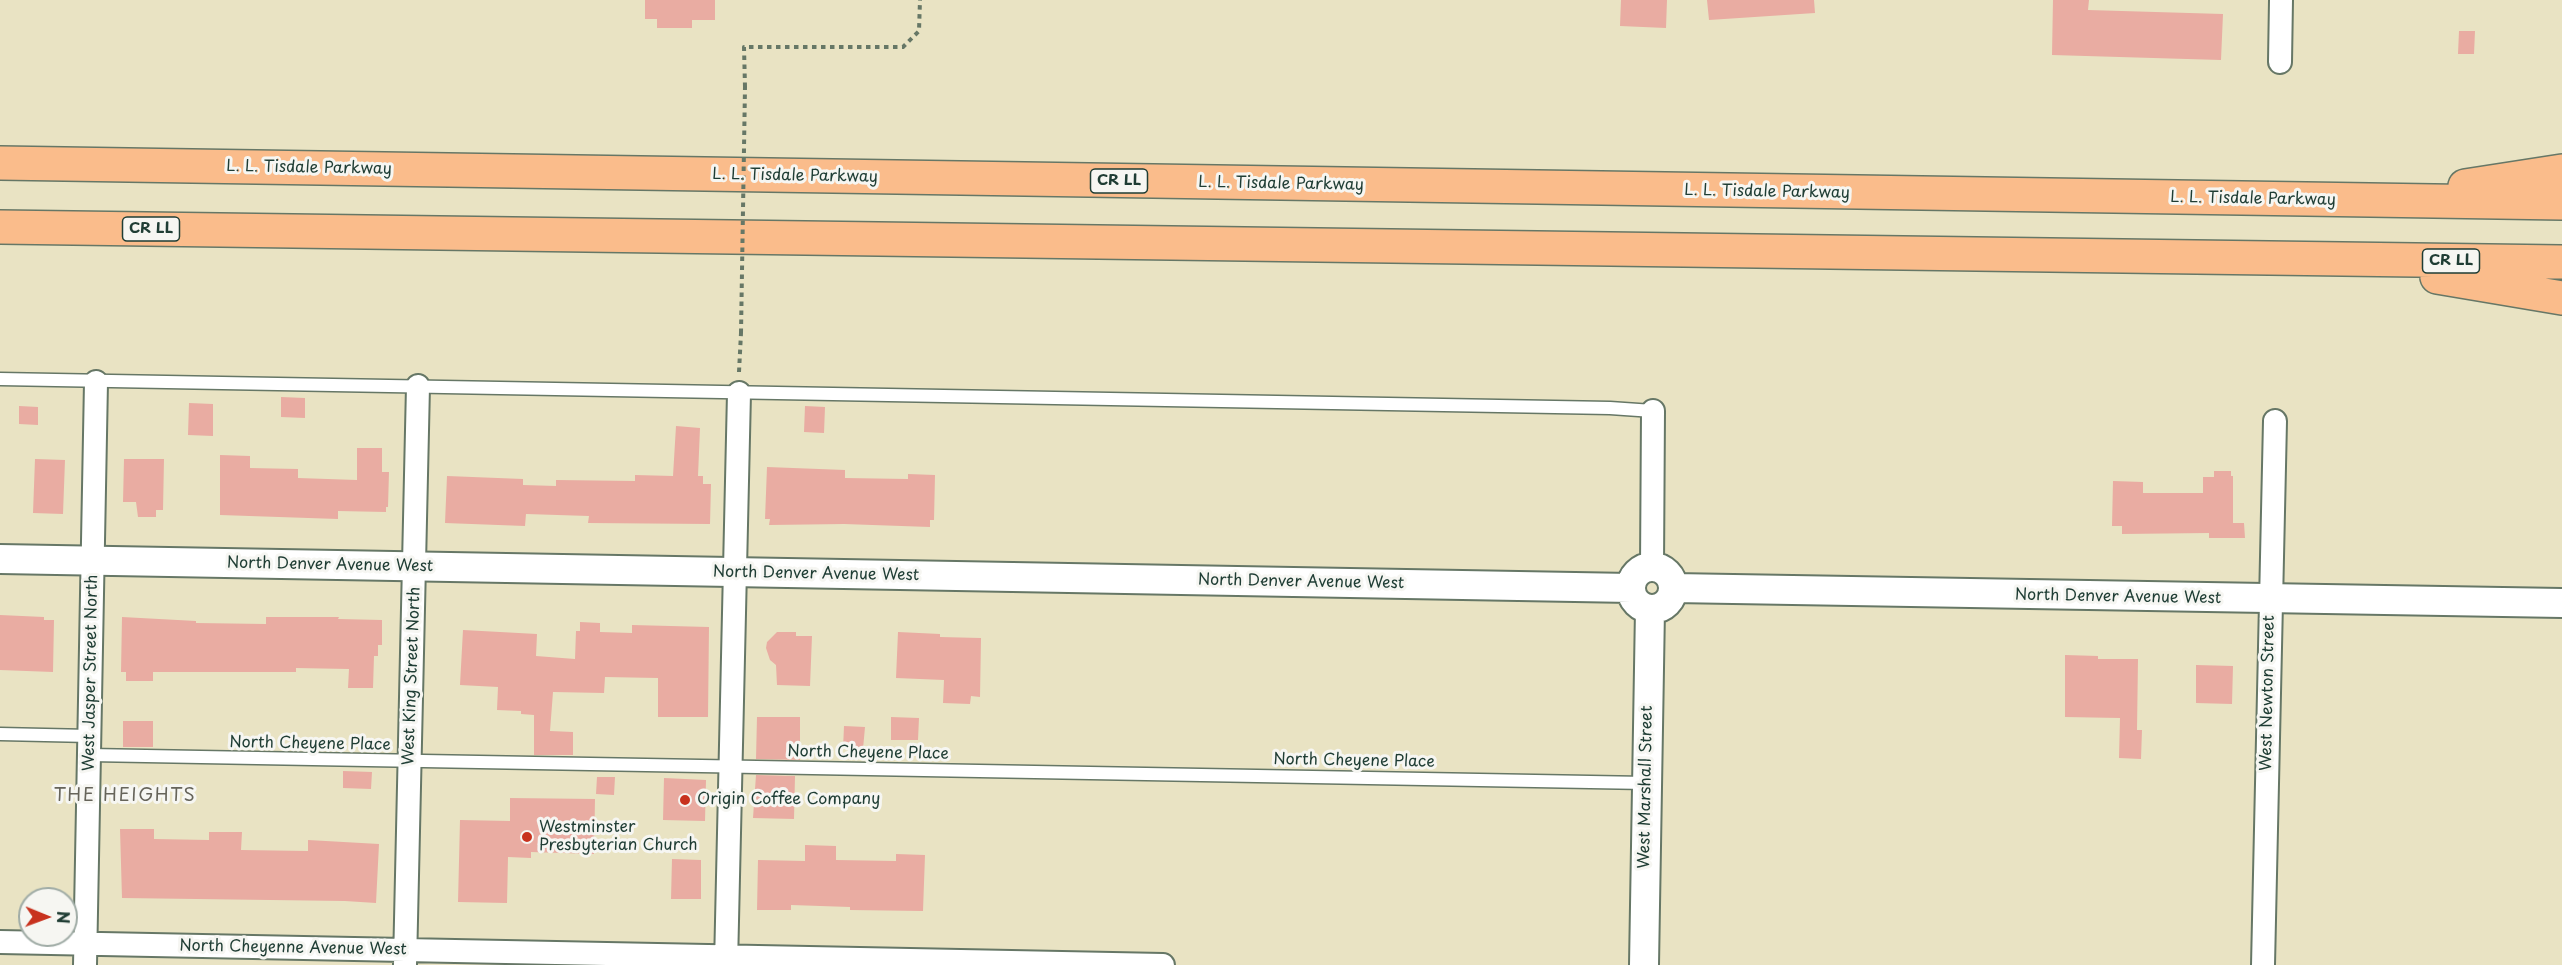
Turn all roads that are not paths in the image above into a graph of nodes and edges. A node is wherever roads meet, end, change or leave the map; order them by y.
1 (2281, 0) edge
2 (2280, 62) dead end
3 (0, 163) edge
4 (2562, 171) edge
5 (2371, 201) junction
6 (2562, 203) edge
7 (0, 226) edge
8 (2341, 260) junction
9 (2562, 262) edge
10 (2562, 298) edge
11 (0, 380) edge
12 (96, 382) junction
13 (739, 385) junction
14 (417, 386) junction
15 (1653, 411) joint
16 (2275, 421) dead end
17 (0, 559) edge
18 (93, 560) junction
19 (415, 566) junction
20 (1652, 566) junction
21 (734, 573) junction
22 (1631, 588) junction
23 (1674, 588) junction
24 (2270, 599) junction
25 (2562, 603) edge
26 (1650, 609) junction
27 (0, 734) edge
28 (90, 746) junction
29 (409, 762) junction
30 (730, 767) junction
31 (1646, 783) junction
32 (0, 942) edge
33 (85, 955) edge
34 (405, 958) edge
35 (726, 961) edge
36 (1163, 965) edge
37 (1644, 965) edge
38 (2264, 965) edge

1 - 2 street
3 - 5 highway, L. L. Tisdale Parkway / CR LL
4 - 5 highway
5 - 6 highway, L. L. Tisdale Parkway / CR LL
7 - 8 highway, CR LL
8 - 9 highway, CR LL
8 - 10 highway
11 - 12 lane
12 - 14 lane
12 - 18 street, West Jasper Street North
13 - 14 lane
13 - 15 lane
13 - 21 street
14 - 19 street, West King Street North
15 - 20 street
16 - 24 street, West Newton Street
17 - 18 street, North Denver Avenue West
18 - 19 street, North Denver Avenue West
18 - 28 street, West Jasper Street North
19 - 21 street, North Denver Avenue West
19 - 29 street, West King Street North
20 - 22 street
20 - 23 street
21 - 22 street, North Denver Avenue West
21 - 30 street
22 - 26 street
23 - 24 street, North Denver Avenue West
23 - 26 street
24 - 25 street, North Denver Avenue West
24 - 38 street, West Newton Street
26 - 31 street, West Marshall Street
27 - 28 lane, North Cheyene Place
28 - 29 lane, North Cheyene Place
28 - 33 street, West Jasper Street North
29 - 30 lane, North Cheyene Place
29 - 34 street, West King Street North
30 - 31 lane, North Cheyene Place
30 - 35 street
31 - 37 street, West Marshall Street
32 - 33 street, North Cheyenne Avenue West
33 - 34 street, North Cheyenne Avenue West
34 - 35 street, North Cheyenne Avenue West
35 - 36 street, North Cheyenne Avenue West

